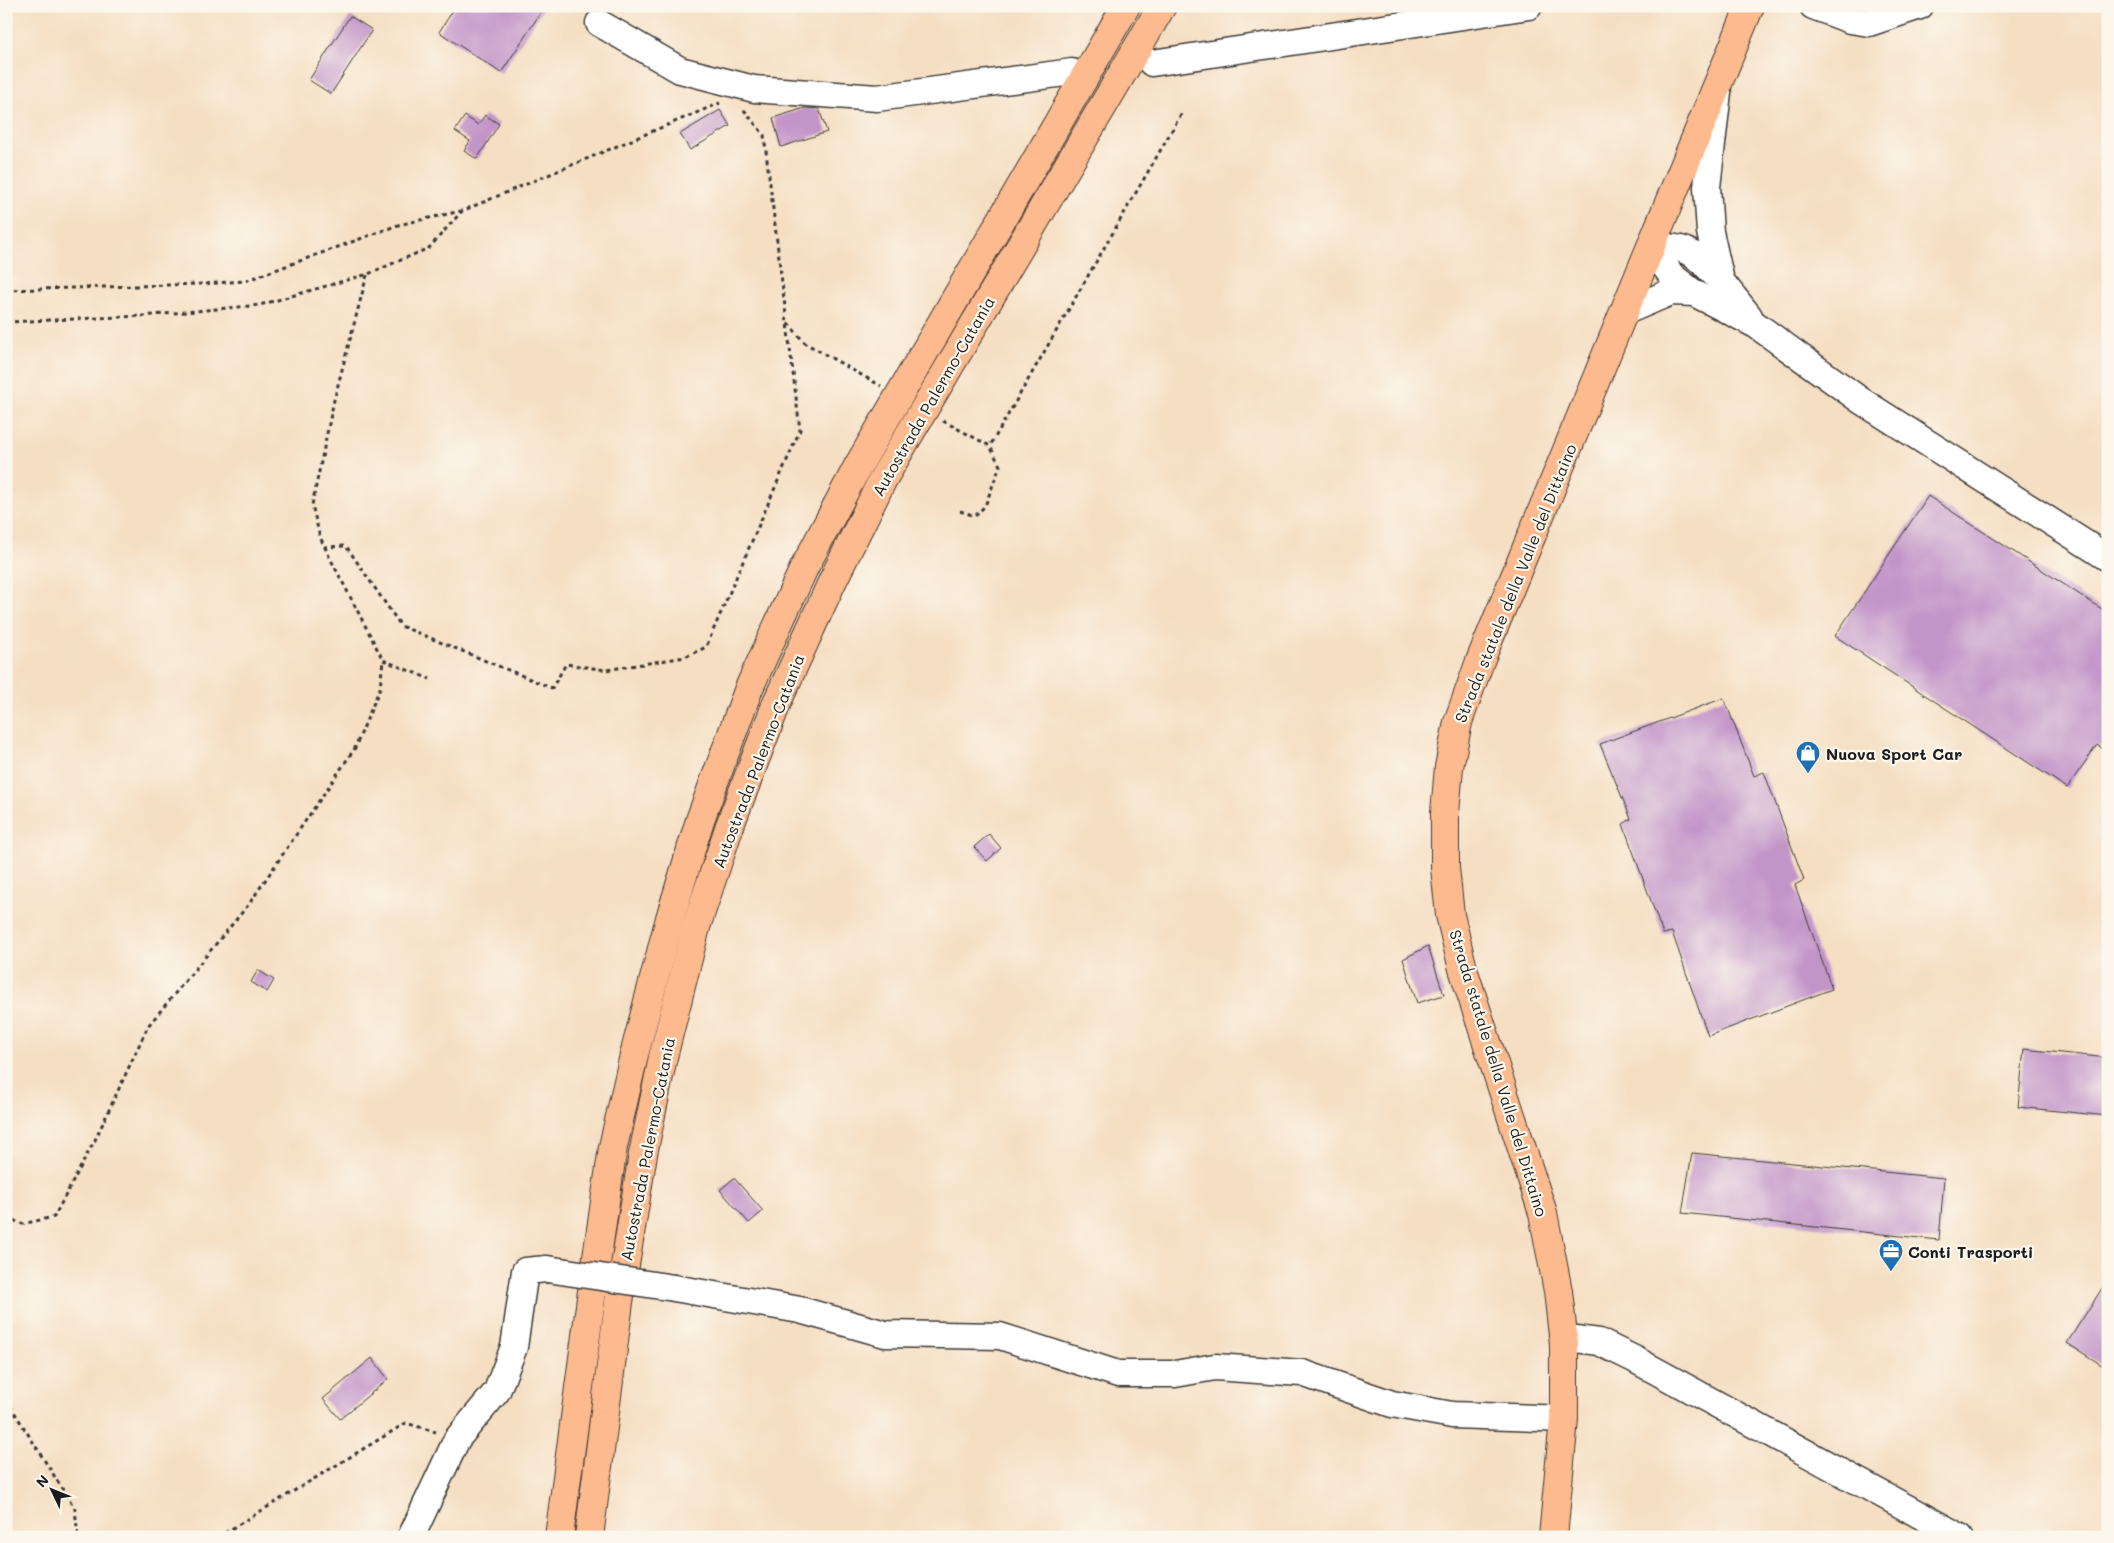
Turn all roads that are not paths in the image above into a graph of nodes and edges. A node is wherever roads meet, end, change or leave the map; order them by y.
1 (1122, 6) edge
2 (1126, 6) edge
3 (1162, 6) edge
4 (1529, 6) edge
5 (1750, 6) edge
6 (1813, 6) edge
7 (1920, 6) edge
8 (599, 23) dead end
9 (1108, 38) junction
10 (1152, 63) dead end
11 (1072, 72) dead end
12 (1719, 85) junction
13 (1652, 248) junction
14 (1721, 281) junction
15 (1694, 293) junction
16 (1624, 312) junction
17 (1756, 325) junction
18 (2108, 558) edge
19 (1564, 1344) junction
20 (1564, 1419) junction
21 (411, 1537) edge
22 (559, 1537) edge
23 (589, 1537) edge
24 (1553, 1537) edge
25 (1960, 1537) edge

1 - 9 main road
2 - 9 main road, Autostrada Palermo-Catania
3 - 23 main road, Autostrada Palermo-Catania
4 - 10 street
5 - 12 main road
6 - 7 street
8 - 11 street
9 - 22 main road, Autostrada Palermo-Catania
12 - 13 main road, Strada statale della Valle del Dittaino
12 - 14 street
13 - 14 street
13 - 15 street
13 - 16 main road, Strada statale della Valle del Dittaino
14 - 17 street
15 - 16 street
15 - 17 street
16 - 19 main road, Strada statale della Valle del Dittaino
17 - 18 street
19 - 20 main road, Strada statale della Valle del Dittaino
19 - 25 street
20 - 21 street, bridge
20 - 24 main road, Strada statale della Valle del Dittaino

